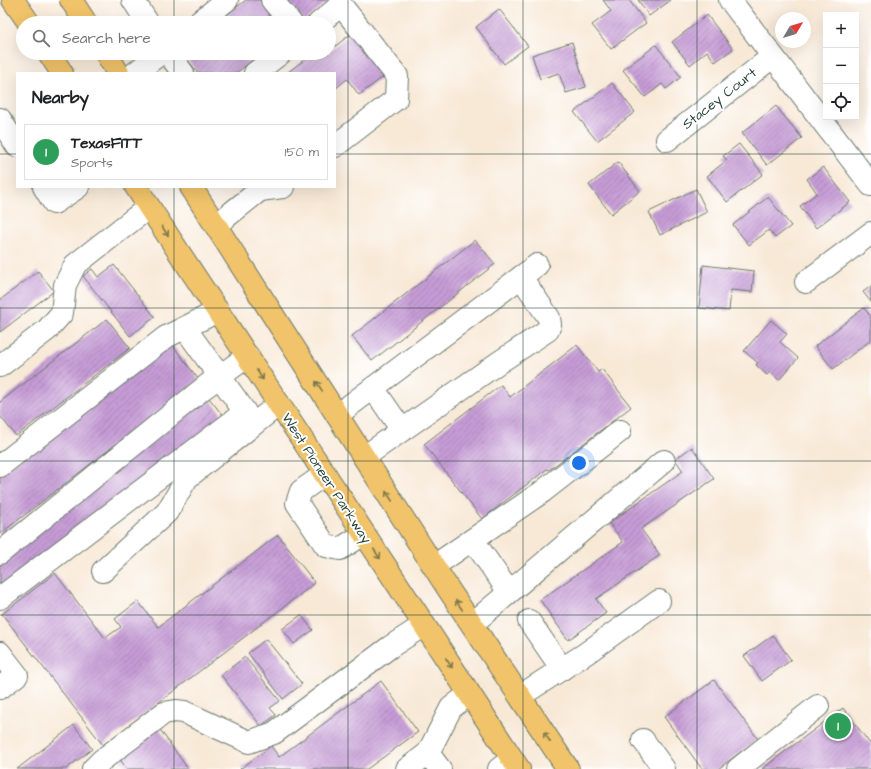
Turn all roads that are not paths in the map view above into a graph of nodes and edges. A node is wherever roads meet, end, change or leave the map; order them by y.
1 (13, 0) edge
2 (71, 0) edge
3 (133, 0) edge
4 (227, 0) edge
5 (272, 0) edge
6 (730, 0) edge
7 (24, 16) edge
8 (81, 16) edge
9 (143, 16) edge
10 (207, 16) edge
11 (285, 16) edge
12 (328, 16) edge
13 (772, 57) junction
14 (54, 60) edge
15 (110, 60) edge
16 (152, 60) edge
17 (173, 60) edge
18 (272, 60) edge
19 (61, 72) edge
20 (117, 72) edge
21 (136, 72) edge
22 (182, 72) edge
23 (256, 72) edge
24 (0, 119) edge
25 (666, 140) dead end
26 (16, 144) edge
27 (336, 145) edge
28 (871, 185) edge
29 (45, 188) edge
30 (76, 188) edge
31 (137, 188) edge
32 (192, 188) edge
33 (259, 188) edge
34 (149, 207) junction
35 (216, 225) junction
36 (871, 233) edge
37 (806, 282) dead end
38 (218, 311) junction
39 (185, 328) junction
40 (248, 356) junction
41 (0, 366) edge
42 (220, 376) junction
43 (373, 388) junction
44 (279, 404) junction
45 (337, 414) junction
46 (402, 430) junction
47 (620, 431) dead end
48 (364, 457) junction
49 (664, 461) dead end
50 (0, 466) edge
51 (325, 474) junction
52 (364, 534) junction
53 (473, 540) junction
54 (0, 553) edge
55 (434, 566) junction
56 (103, 571) dead end
57 (509, 592) junction
58 (0, 598) edge
59 (660, 601) dead end
60 (528, 621) dead end
61 (472, 624) junction
62 (424, 625) junction
63 (0, 653) edge
64 (562, 669) junction
65 (0, 688) edge
66 (469, 694) junction
67 (520, 696) junction
68 (818, 706) dead end
69 (643, 740) dead end
70 (434, 761) edge
71 (510, 766) edge
72 (93, 769) edge
73 (407, 769) edge
74 (568, 769) edge
75 (664, 769) edge
76 (738, 769) edge

1 - 7 main road
2 - 8 main road
3 - 9 street
4 - 10 street
5 - 11 street
6 - 13 street
12 - 27 street
13 - 25 street, Stacey Court
13 - 28 street
14 - 19 main road
15 - 20 main road
16 - 21 street
17 - 22 street
18 - 23 street
24 - 26 street
29 - 30 street
31 - 34 main road, West Pioneer Parkway
32 - 35 main road
33 - 35 street
34 -> 38 main road, West Pioneer Parkway
34 - 41 street
45 -> 35 main road
36 - 37 street
38 - 39 street
38 - 40 main road, West Pioneer Parkway
39 - 42 street
39 - 50 street
40 - 42 street
40 -> 44 main road, West Pioneer Parkway
42 - 54 street
42 - 58 street
43 - 45 street
43 - 46 street
43 - 46 street
44 - 51 main road, West Pioneer Parkway
44 - 56 street
45 - 48 main road
46 - 48 street
47 - 53 street
55 -> 48 main road
49 - 57 street
51 - 52 main road, West Pioneer Parkway
51 - 52 street
52 -> 62 main road, West Pioneer Parkway
53 - 55 street
53 - 57 street
61 -> 55 main road
57 - 61 street
59 - 64 street
60 - 64 street
61 - 67 main road
62 -> 66 main road, West Pioneer Parkway
62 - 72 street
63 - 65 street
64 - 67 street
66 - 70 street
66 - 71 main road, West Pioneer Parkway
74 -> 67 main road
68 - 76 street
69 - 75 street
70 - 73 street

